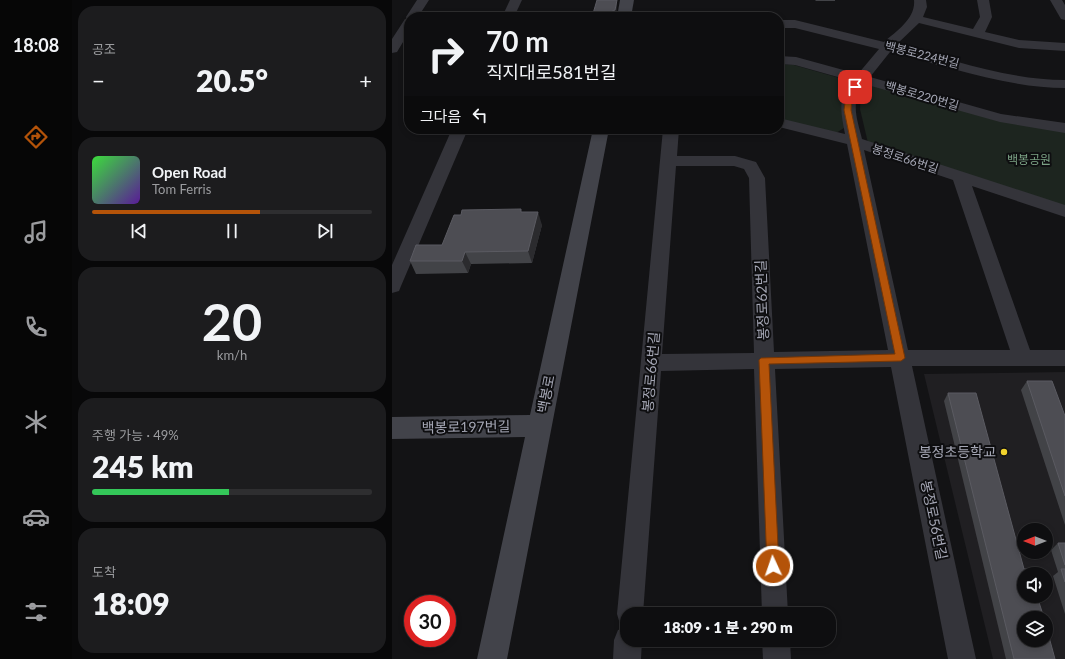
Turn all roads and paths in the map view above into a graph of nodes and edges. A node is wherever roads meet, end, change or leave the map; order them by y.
1 (423, 0) edge
2 (516, 0) edge
3 (627, 0) edge
4 (920, 0) edge
5 (983, 0) edge
6 (1056, 0) edge
7 (416, 12) edge
8 (510, 12) edge
9 (625, 12) edge
10 (1065, 16) edge
11 (916, 19) junction
12 (784, 24) edge
13 (404, 31) edge
14 (977, 34) junction
15 (888, 46) junction
16 (1065, 47) edge
17 (392, 49) edge
18 (784, 60) edge
19 (861, 79) junction
20 (1065, 84) edge
21 (784, 123) edge
22 (1065, 128) edge
23 (458, 134) edge
24 (600, 134) edge
25 (671, 134) edge
26 (853, 141) junction
27 (669, 161) junction
28 (961, 178) junction
29 (1065, 211) edge
30 (392, 286) edge
31 (901, 358) junction
32 (1023, 358) junction
33 (1065, 358) edge
34 (764, 360) junction
35 (652, 363) junction
36 (540, 426) junction
37 (392, 428) edge
38 (631, 607) edge
39 (775, 607) edge
40 (628, 647) edge
41 (776, 647) edge
42 (492, 659) edge
43 (627, 659) edge
44 (777, 659) edge
45 (962, 659) edge

1 - 7 street
2 - 8 street
3 - 9 street
4 - 11 street
5 - 14 street
6 - 10 street
11 - 14 street
11 - 15 street, 봉정로56번길
12 - 15 street, 백봉로224번길
13 - 17 street
14 - 16 street
15 - 19 street, 봉정로56번길
15 - 20 street, 백봉로224번길
18 - 19 street, 백봉로220번길
19 - 22 street, 백봉로220번길
19 - 26 street, 봉정로56번길
21 - 26 street, 봉정로66번길
23 - 30 street
24 - 36 street, 백봉로
25 - 27 street, 봉정로66번길
26 - 28 street, 봉정로66번길
26 - 31 street, 봉정로56번길
27 - 34 street, 봉정로62번길
27 - 35 street, 봉정로66번길
28 - 29 street, 봉정로66번길
28 - 32 street
31 - 32 street
31 - 34 street
31 - 45 street, 봉정로56번길
32 - 33 street
34 - 35 street
34 - 39 street, 봉정로62번길
35 - 38 street, 봉정로66번길
36 - 37 street, 백봉로197번길
36 - 42 street, 백봉로
40 - 43 street
41 - 44 street

